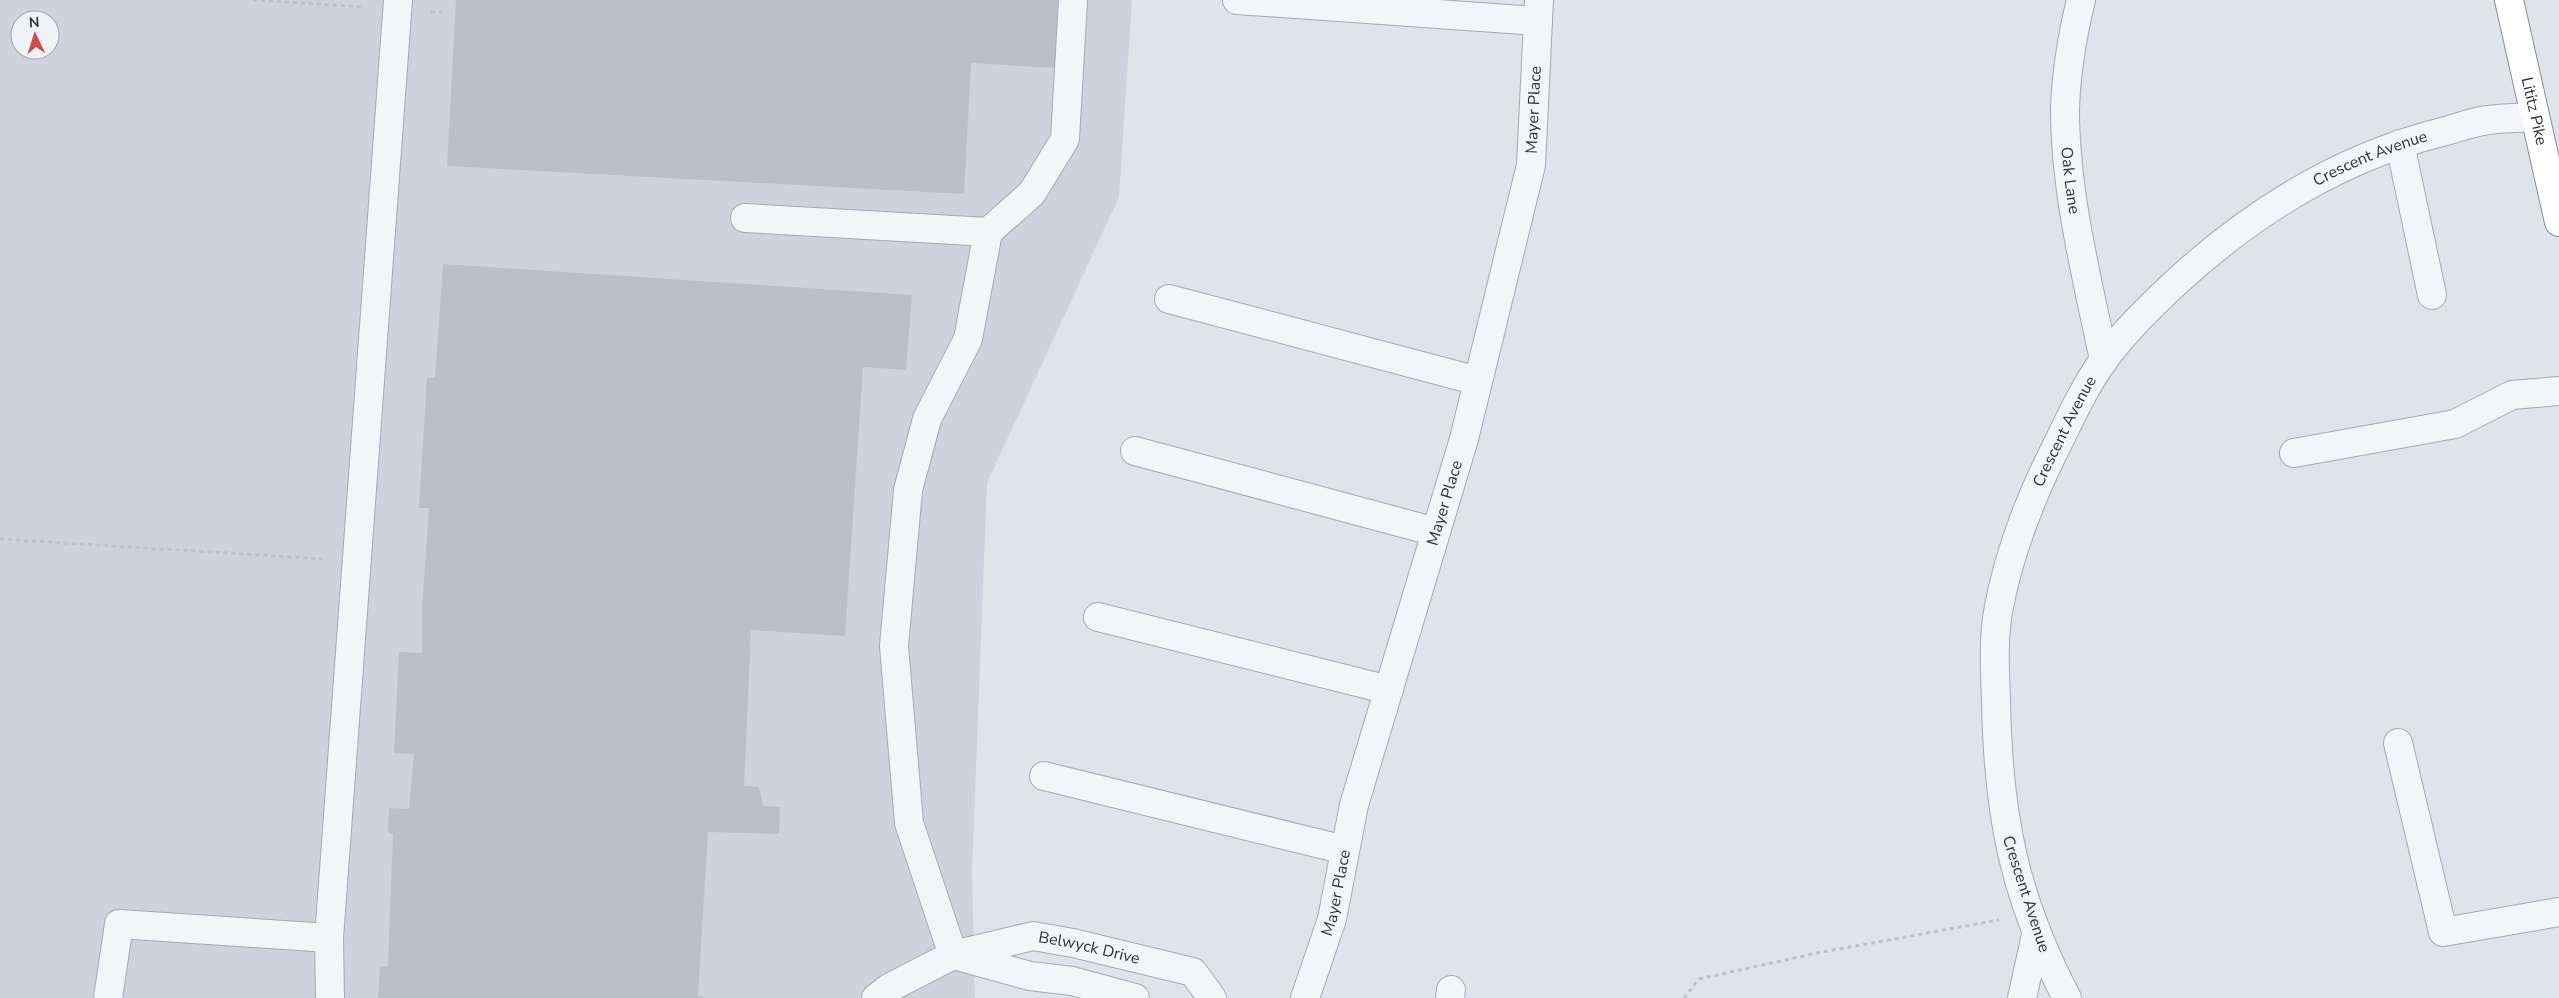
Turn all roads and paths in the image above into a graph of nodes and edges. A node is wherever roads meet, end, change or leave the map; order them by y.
1 (253, 0) edge
2 (1073, 0) edge
3 (1238, 0) edge
4 (2081, 0) edge
5 (2509, 0) edge
6 (397, 5) edge
7 (1539, 10) edge
8 (443, 12) dead end
9 (2535, 117) junction
10 (2400, 144) junction
11 (745, 218) dead end
12 (2559, 222) edge
13 (988, 232) junction
14 (2432, 295) dead end
15 (1169, 299) dead end
16 (2104, 360) junction
17 (1478, 381) junction
18 (2559, 391) edge
19 (1135, 451) dead end
20 (2294, 452) dead end
21 (1436, 532) junction
22 (0, 539) edge
23 (356, 561) junction
24 (1098, 617) dead end
25 (1389, 690) junction
26 (2398, 743) dead end
27 (1044, 776) dead end
28 (1345, 850) junction
29 (2559, 912) edge
30 (2033, 925) junction
31 (329, 938) junction
32 (953, 955) junction
33 (108, 998) edge
34 (330, 998) edge
35 (876, 998) edge
36 (1135, 998) edge
37 (1212, 998) edge
38 (1304, 998) edge
39 (1684, 998) edge
40 (2022, 998) edge
41 (2067, 998) edge

1 - 6 path
2 - 13 street
3 - 7 street
4 - 16 street, Oak Lane
5 - 9 highway, Lititz Pike
6 - 8 path
6 - 23 street
7 - 17 street, Mayer Place
9 - 10 street, Crescent Avenue
9 - 12 highway, Lititz Pike
10 - 14 street
10 - 16 street, Crescent Avenue
11 - 13 street
13 - 32 street
15 - 17 street
16 - 30 street, Crescent Avenue
17 - 21 street, Mayer Place
18 - 20 street
19 - 21 street
21 - 25 street, Mayer Place
22 - 23 path
23 - 31 street
24 - 25 street
25 - 28 street, Mayer Place
26 - 29 street
27 - 28 street
28 - 38 street, Mayer Place
30 - 39 path
30 - 40 street
30 - 41 street, Crescent Avenue
31 - 33 street
31 - 34 street
32 - 35 street, Belwyck Drive
32 - 36 street
32 - 37 street, Belwyck Drive

